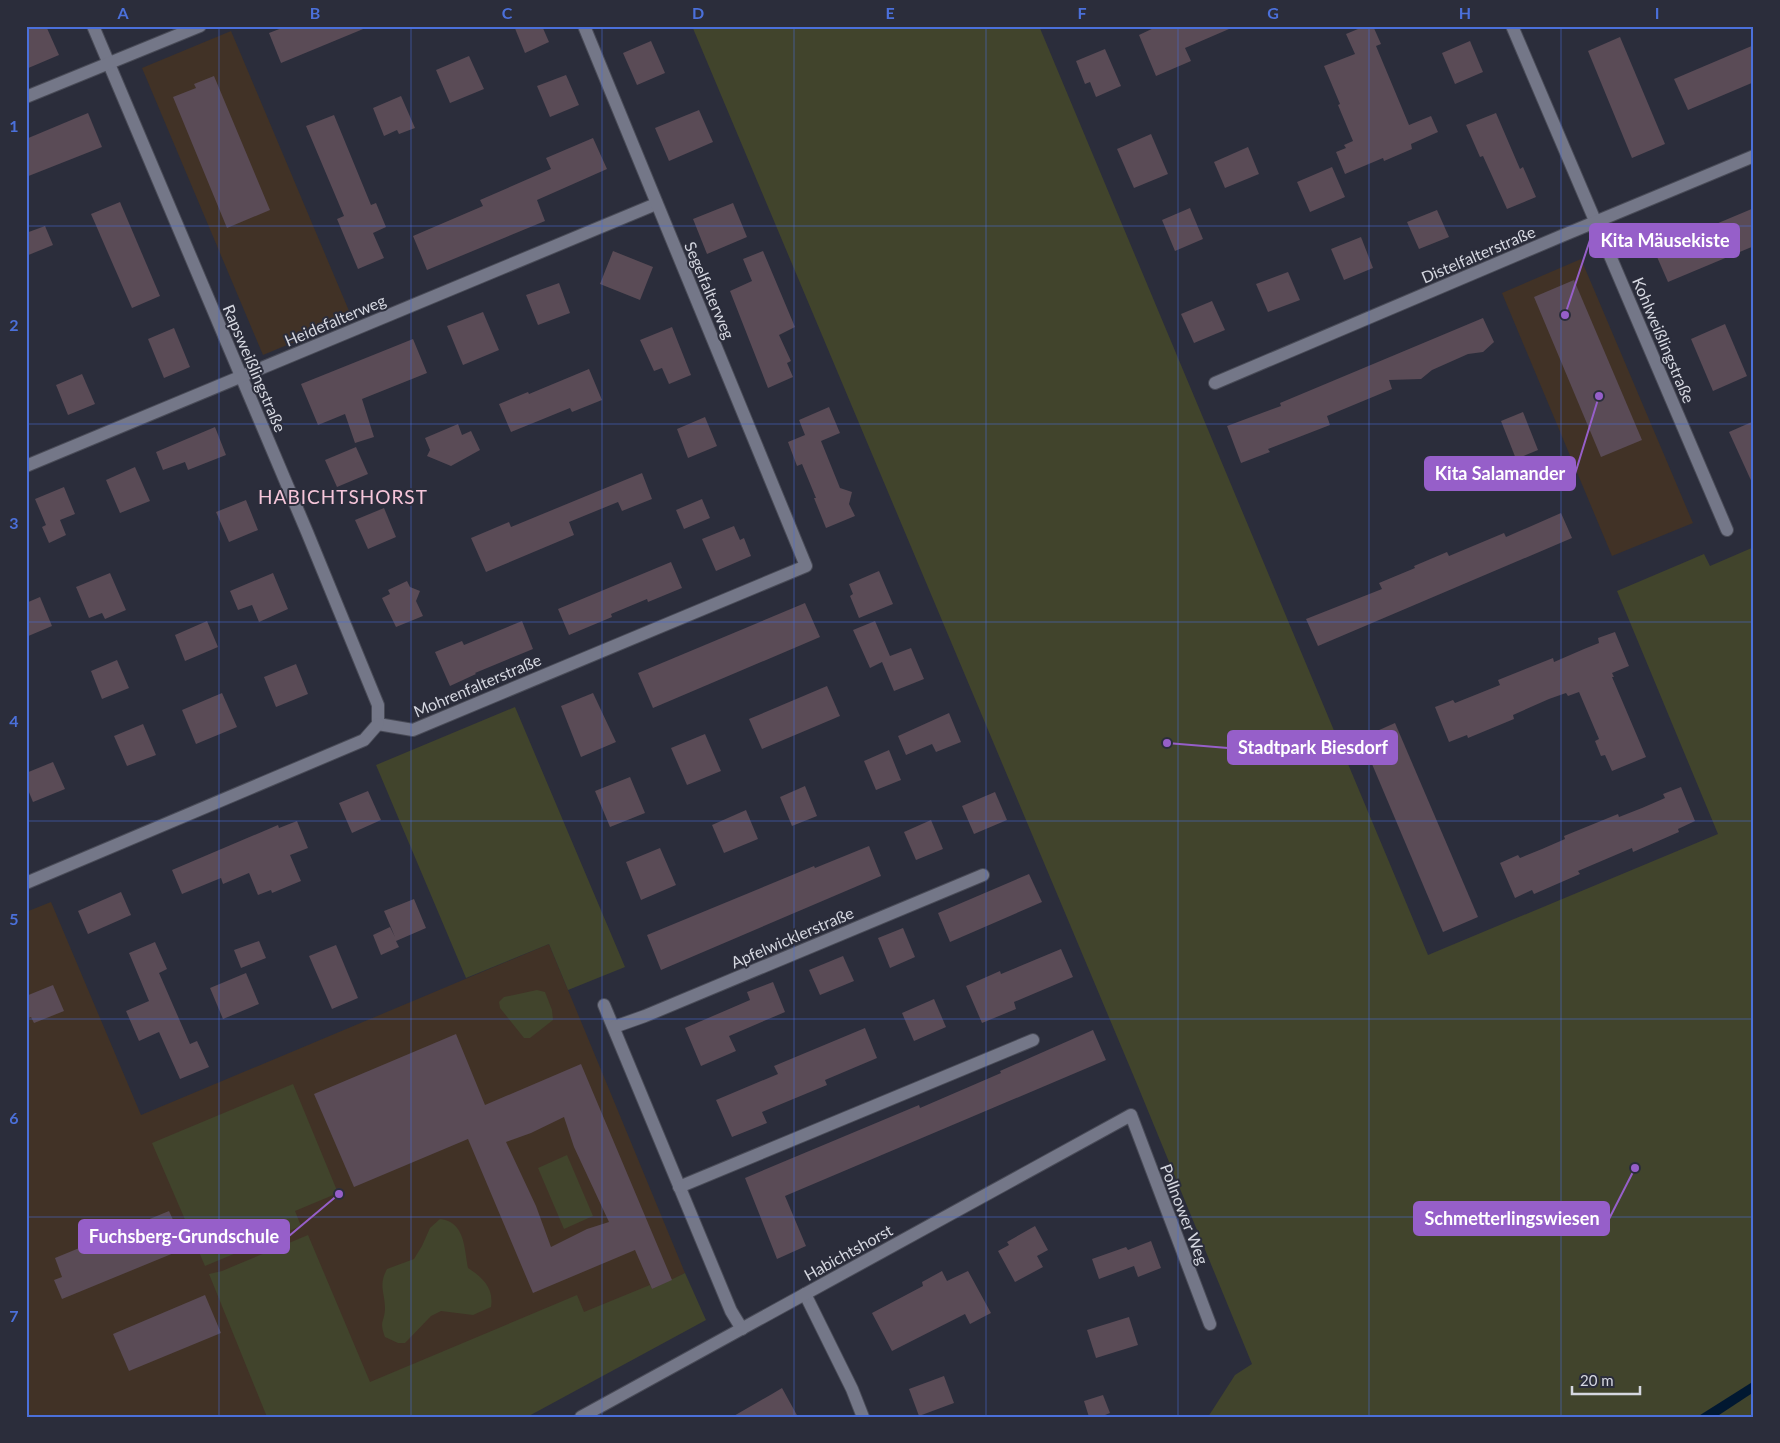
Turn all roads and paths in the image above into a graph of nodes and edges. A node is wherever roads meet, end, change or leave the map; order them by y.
1 (93, 26) edge
2 (200, 26) edge
3 (584, 26) edge
4 (1512, 26) edge
5 (108, 63) junction
6 (26, 98) edge
7 (1754, 156) edge
8 (656, 204) junction
9 (1595, 222) junction
10 (241, 377) junction
11 (1215, 383) dead end
12 (26, 466) edge
13 (1727, 530) dead end
14 (806, 566) joint
15 (378, 724) junction
16 (983, 875) dead end
17 (26, 883) edge
18 (604, 1005) dead end
19 (614, 1027) junction
20 (1033, 1040) dead end
21 (1131, 1115) joint
22 (679, 1187) junction
23 (805, 1294) junction
24 (1210, 1324) dead end
25 (742, 1329) junction
26 (581, 1417) edge
27 (863, 1417) edge

1 - 5 street, Rapsweißlingstraße
2 - 5 street
3 - 8 street, Segelfalterweg
4 - 9 street, Kohlweißlingstraße
5 - 6 street
5 - 10 street, Rapsweißlingstraße
7 - 9 street, Distelfalterstraße
8 - 10 street, Heidefalterweg
8 - 14 street, Segelfalterweg
9 - 11 street, Distelfalterstraße
9 - 13 street, Kohlweißlingstraße
10 - 12 street, Heidefalterweg
10 - 15 street, Rapsweißlingstraße
14 - 15 street, Mohrenfalterstraße
15 - 17 street
16 - 19 street, Apfelwicklerstraße
18 - 19 street
19 - 22 street
20 - 22 street
21 - 23 street, Habichtshorst
21 - 24 street, Pollnower Weg
22 - 25 street
23 - 25 street, Habichtshorst
23 - 27 street
25 - 26 street, Habichtshorst

